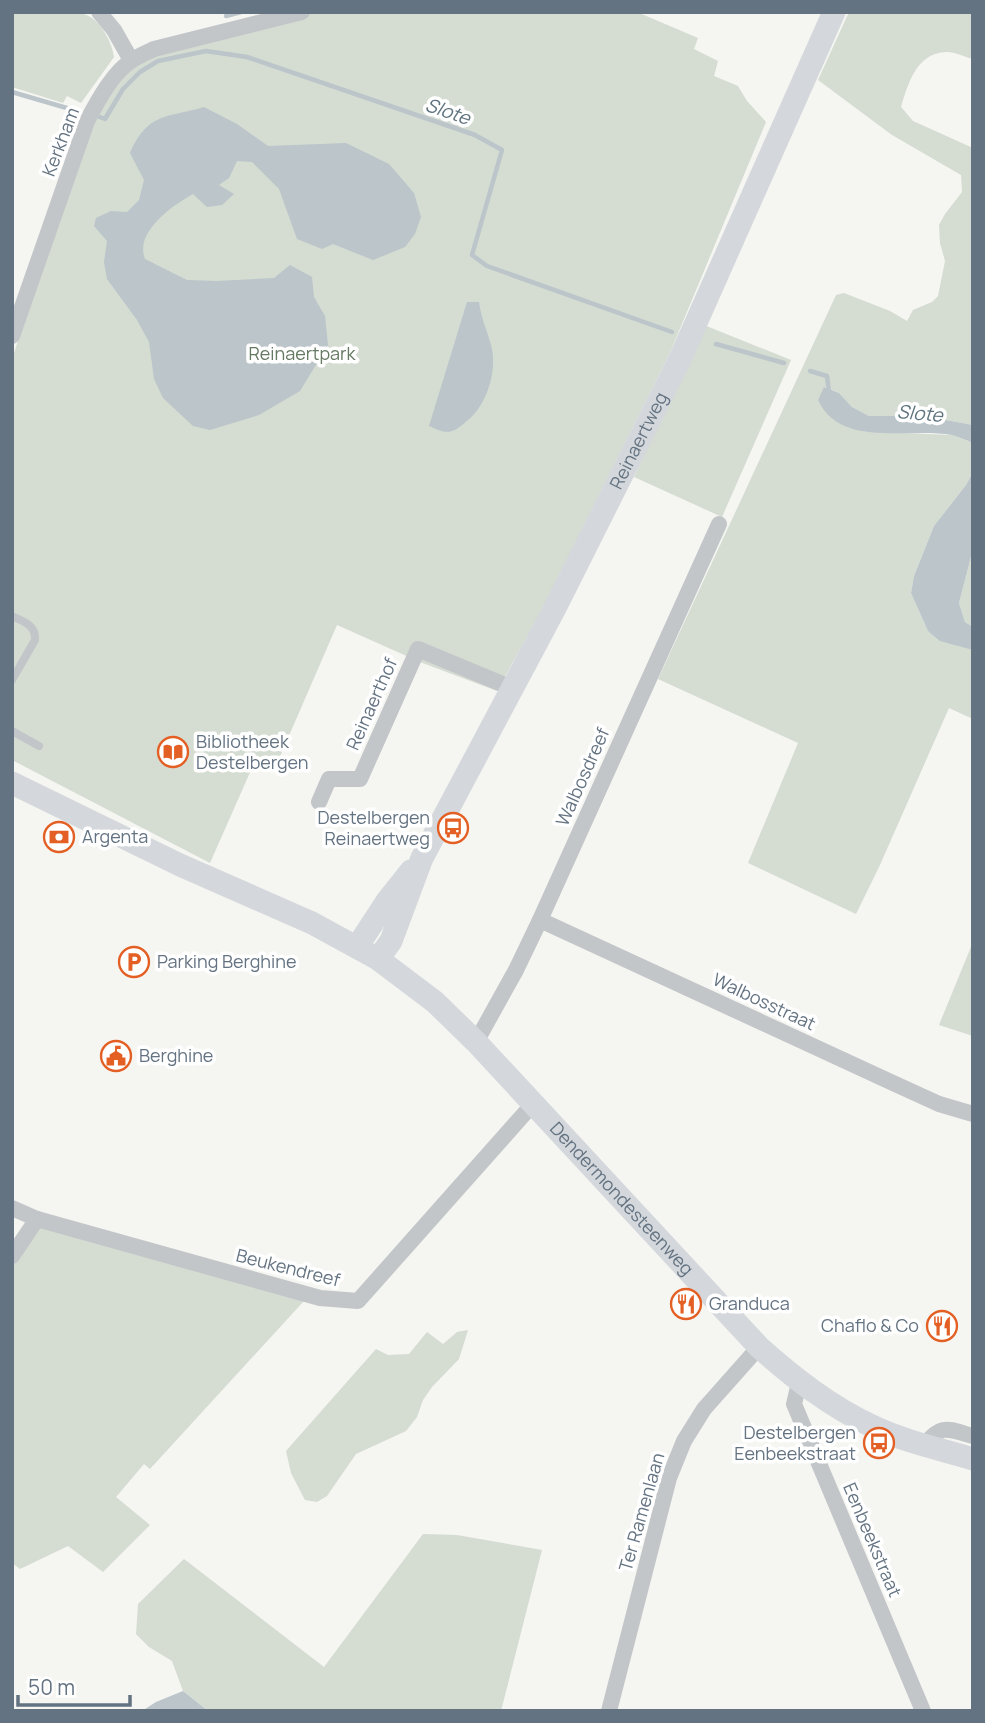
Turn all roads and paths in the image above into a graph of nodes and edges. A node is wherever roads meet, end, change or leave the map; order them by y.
1 (99, 12) edge
2 (302, 12) edge
3 (834, 12) edge
4 (131, 60) junction
5 (12, 336) edge
6 (719, 524) dead end
7 (12, 616) edge
8 (12, 680) edge
9 (512, 688) junction
10 (12, 731) edge
11 (39, 746) dead end
12 (12, 783) edge
13 (319, 802) dead end
14 (422, 858) junction
15 (540, 920) junction
16 (361, 942) junction
17 (382, 954) junction
18 (476, 1042) junction
19 (533, 1104) junction
20 (973, 1115) edge
21 (12, 1208) edge
22 (37, 1219) junction
23 (12, 1256) edge
24 (759, 1347) junction
25 (799, 1383) junction
26 (973, 1436) edge
27 (925, 1445) junction
28 (973, 1459) edge
29 (609, 1711) edge
30 (923, 1711) edge

1 - 4 street
2 - 4 street, Kerkham
3 - 9 main road, Reinaertweg
4 - 5 street, Kerkham
6 - 15 street, Walbosdreef
7 - 8 lane
9 - 13 street, Reinaerthof
9 - 14 main road, Reinaertweg
10 - 11 lane
12 - 16 main road, Dendermondesteenweg
14 - 16 main road, Reinaertweg
14 - 17 main road, Reinaertweg
15 - 18 street, Walbosdreef
15 - 20 street, Walbosstraat
16 - 17 main road, Dendermondesteenweg
17 - 18 main road, Dendermondesteenweg
18 - 19 main road, Dendermondesteenweg
19 - 22 street, Beukendreef
19 - 24 main road, Dendermondesteenweg
21 - 22 street
22 - 23 street
24 - 25 main road, Dendermondesteenweg
24 - 29 street, Ter Ramenlaan
25 - 27 main road, Dendermondesteenweg
25 - 30 street, Eenbeekstraat
26 - 27 street
27 - 28 main road, Dendermondesteenweg

